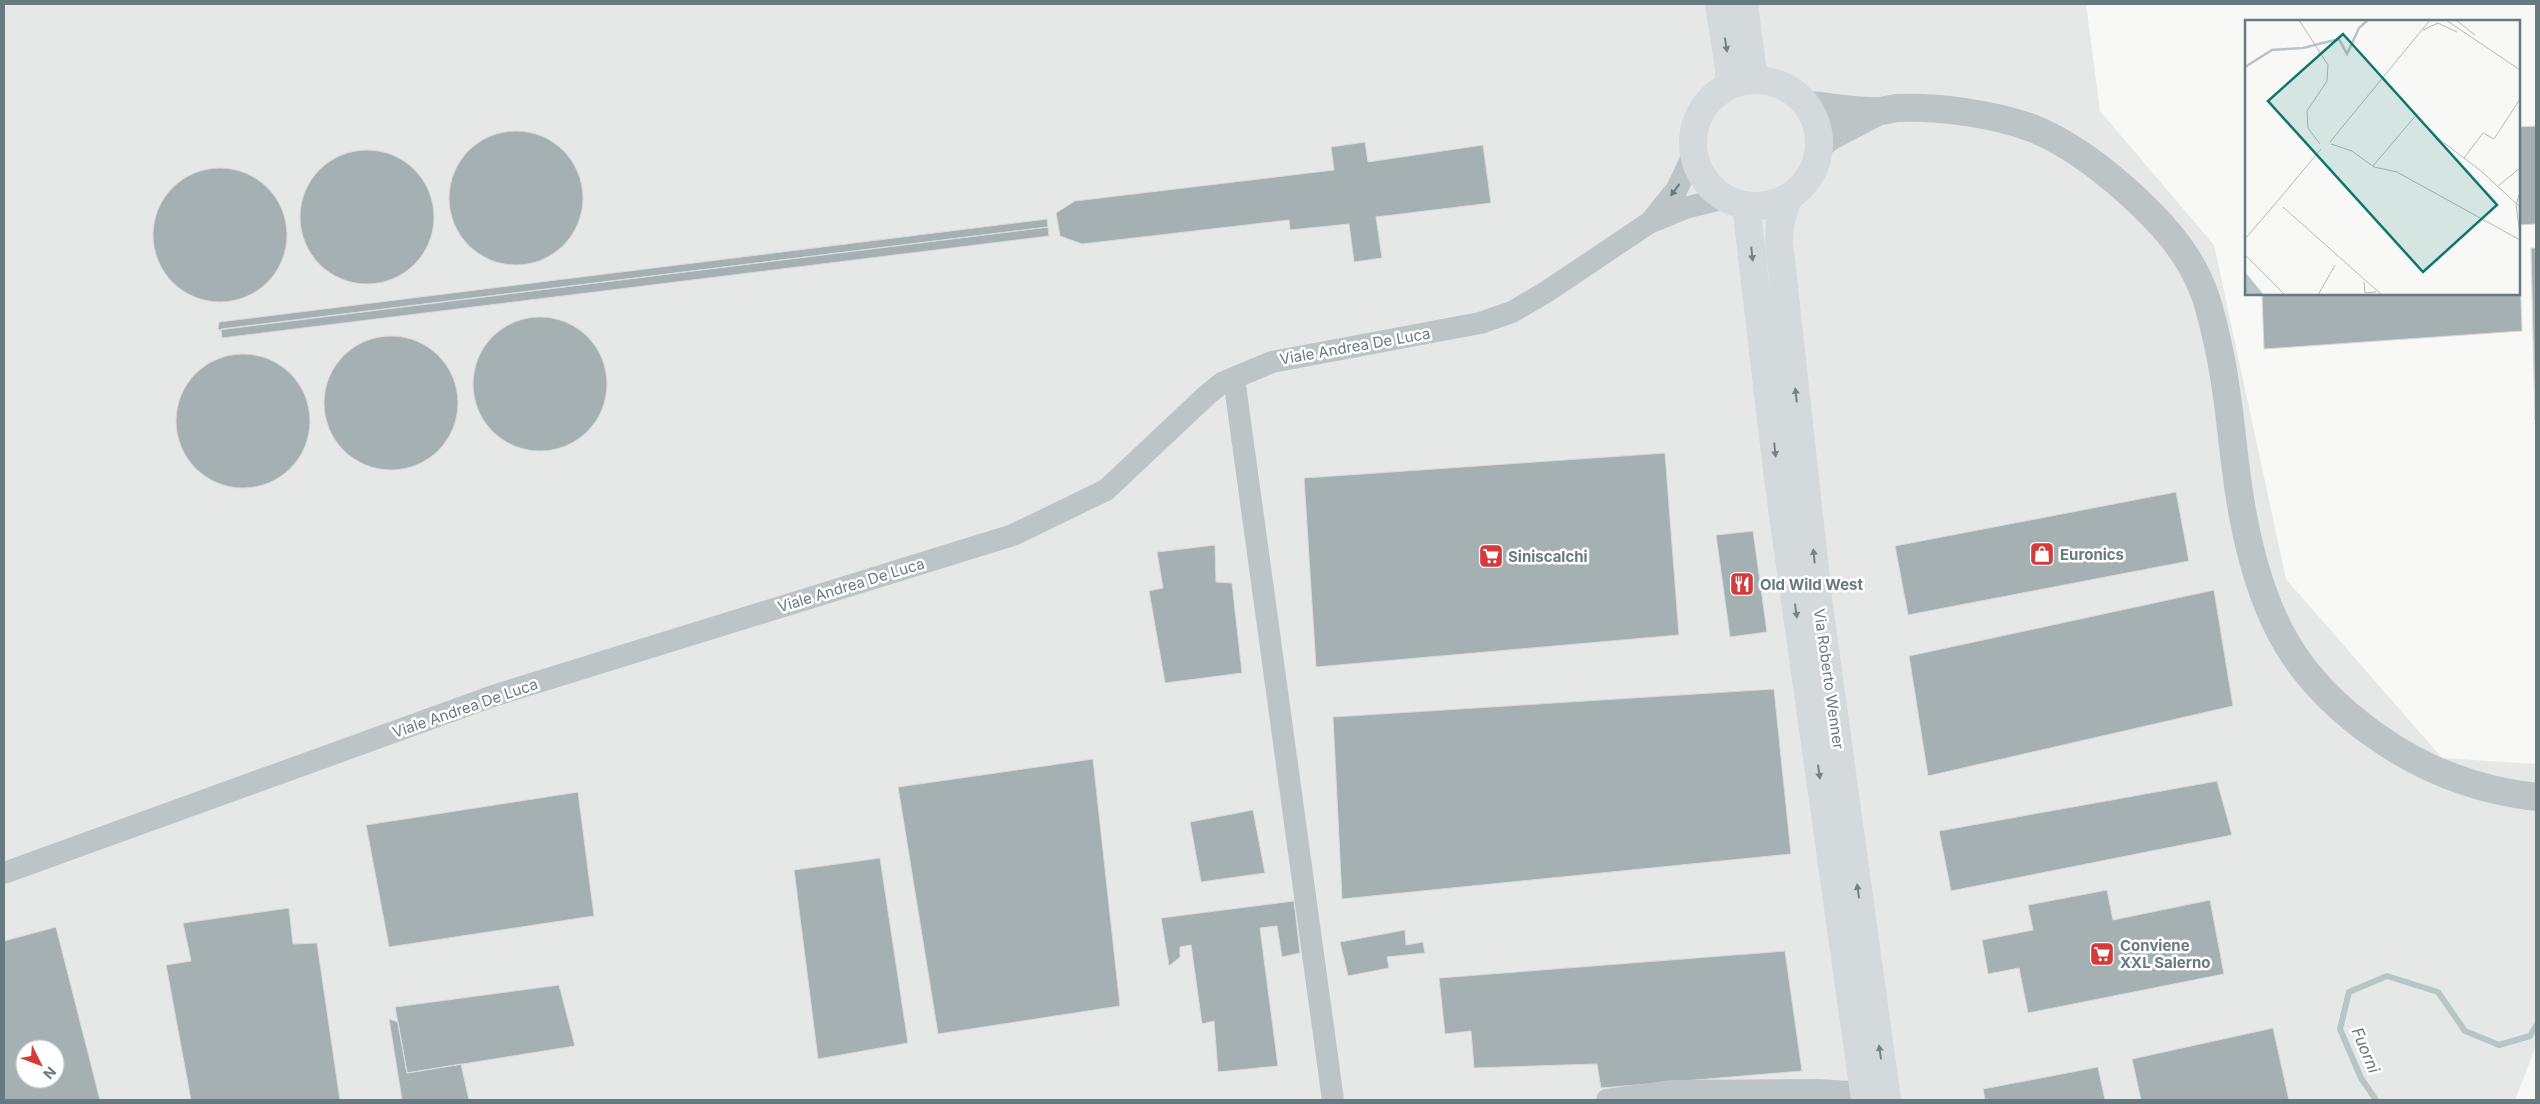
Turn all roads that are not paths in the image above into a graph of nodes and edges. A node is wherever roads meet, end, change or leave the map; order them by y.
1 (1719, 4) edge
2 (1744, 4) edge
3 (1741, 83) junction
4 (1806, 104) junction
5 (1876, 112) junction
6 (1819, 145) junction
7 (1694, 153) junction
8 (1788, 198) junction
9 (1735, 202) junction
10 (1650, 223) junction
11 (1234, 378) junction
12 (2536, 797) edge
13 (4, 873) edge
14 (1872, 1098) edge
15 (1333, 1100) edge
16 (1607, 1100) edge

1 -> 3 main road
2 - 3 main road
3 - 4 main road
3 - 7 main road
4 - 5 street
4 - 6 main road
5 - 6 street
5 - 12 street
6 - 8 main road
7 - 9 main road
7 -> 10 street
8 - 9 main road
14 -> 8 main road, Via Roberto Wenner
9 - 10 street
9 -> 14 main road, Via Roberto Wenner
10 - 11 street, Viale Andrea De Luca
11 - 13 street, Viale Andrea De Luca
11 - 15 street
14 - 16 street

